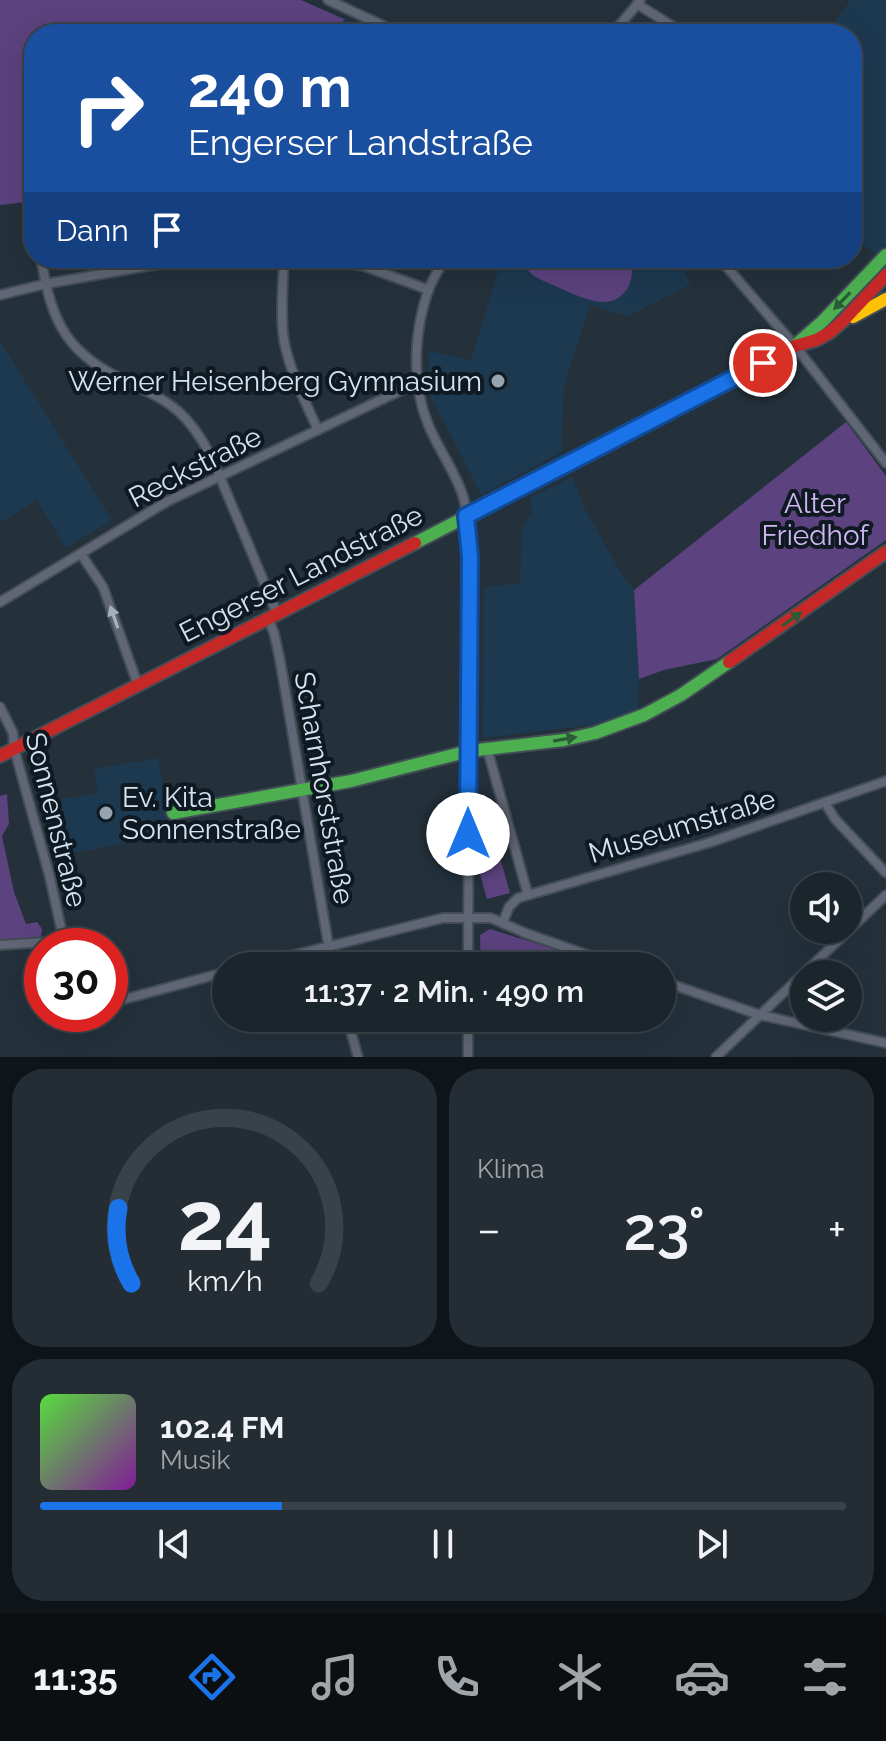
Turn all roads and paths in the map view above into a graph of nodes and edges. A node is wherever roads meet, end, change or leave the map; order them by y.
1 (328, 0) edge
2 (639, 2) edge
3 (380, 24) edge
4 (620, 24) edge
5 (671, 24) edge
6 (886, 255) edge
7 (43, 268) edge
8 (136, 268) edge
9 (284, 268) edge
10 (369, 268) edge
11 (440, 268) edge
12 (728, 268) edge
13 (886, 275) edge
14 (45, 284) junction
15 (429, 290) junction
16 (0, 295) edge
17 (886, 299) edge
18 (843, 321) junction
19 (795, 346) junction
20 (418, 385) junction
21 (318, 430) junction
22 (886, 463) edge
23 (220, 477) junction
24 (466, 516) junction
25 (886, 552) edge
26 (81, 554) junction
27 (0, 602) edge
28 (273, 616) junction
29 (138, 685) junction
30 (0, 707) edge
31 (14, 748) junction
32 (487, 748) junction
33 (469, 751) junction
34 (0, 756) edge
35 (886, 781) edge
36 (301, 791) junction
37 (825, 803) junction
38 (173, 813) dead end
39 (886, 873) edge
40 (528, 895) junction
41 (886, 895) edge
42 (468, 917) junction
43 (503, 922) junction
44 (61, 928) edge
45 (24, 944) edge
46 (0, 945) edge
47 (328, 945) junction
48 (302, 952) edge
49 (329, 952) edge
50 (468, 952) edge
51 (579, 952) edge
52 (212, 976) edge
53 (676, 986) edge
54 (128, 998) edge
55 (760, 1015) junction
56 (351, 1032) edge
57 (468, 1032) edge
58 (886, 1043) edge
59 (358, 1057) edge
60 (468, 1057) edge
61 (716, 1057) edge

1 - 3 street
2 - 4 street
2 - 5 street
6 -> 19 main road, Engerser Landstraße
7 - 14 street, Scharnhorststraße
8 - 14 street
9 - 21 street
10 - 15 street
11 - 15 street
12 - 19 street
13 - 18 main road, Engerser Landstraße
14 - 16 street
14 - 23 street, Scharnhorststraße
15 - 20 street
17 - 18 main road
18 - 19 main road, Engerser Landstraße
19 - 22 street
19 - 24 main road, Engerser Landstraße
20 - 21 street, Reckstraße
20 - 24 street
21 - 23 street, Reckstraße
23 - 26 street, Reckstraße
23 - 28 street, Scharnhorststraße
24 - 28 main road, Engerser Landstraße
24 - 33 street
32 -> 25 main road
26 - 27 street, Reckstraße
29 -> 26 street
28 - 29 main road, Engerser Landstraße
28 - 36 street, Scharnhorststraße
29 - 31 main road, Engerser Landstraße
30 - 31 street, Sonnenstraße
31 - 34 main road, Engerser Landstraße
31 - 44 street, Sonnenstraße
32 - 33 main road
32 - 40 street
33 - 36 main road
33 - 42 street
35 - 37 street, Museumstraße
36 - 38 main road
36 - 47 street, Scharnhorststraße
37 - 39 street
37 - 40 street, Museumstraße
40 - 43 street
41 - 55 street
42 - 43 street
42 - 47 street
42 - 50 street
43 - 51 street
45 - 46 street
47 - 48 street
47 - 49 street, Scharnhorststraße
52 - 54 street
53 - 55 street
55 - 58 street
55 - 61 street
56 - 59 street
57 - 60 street

